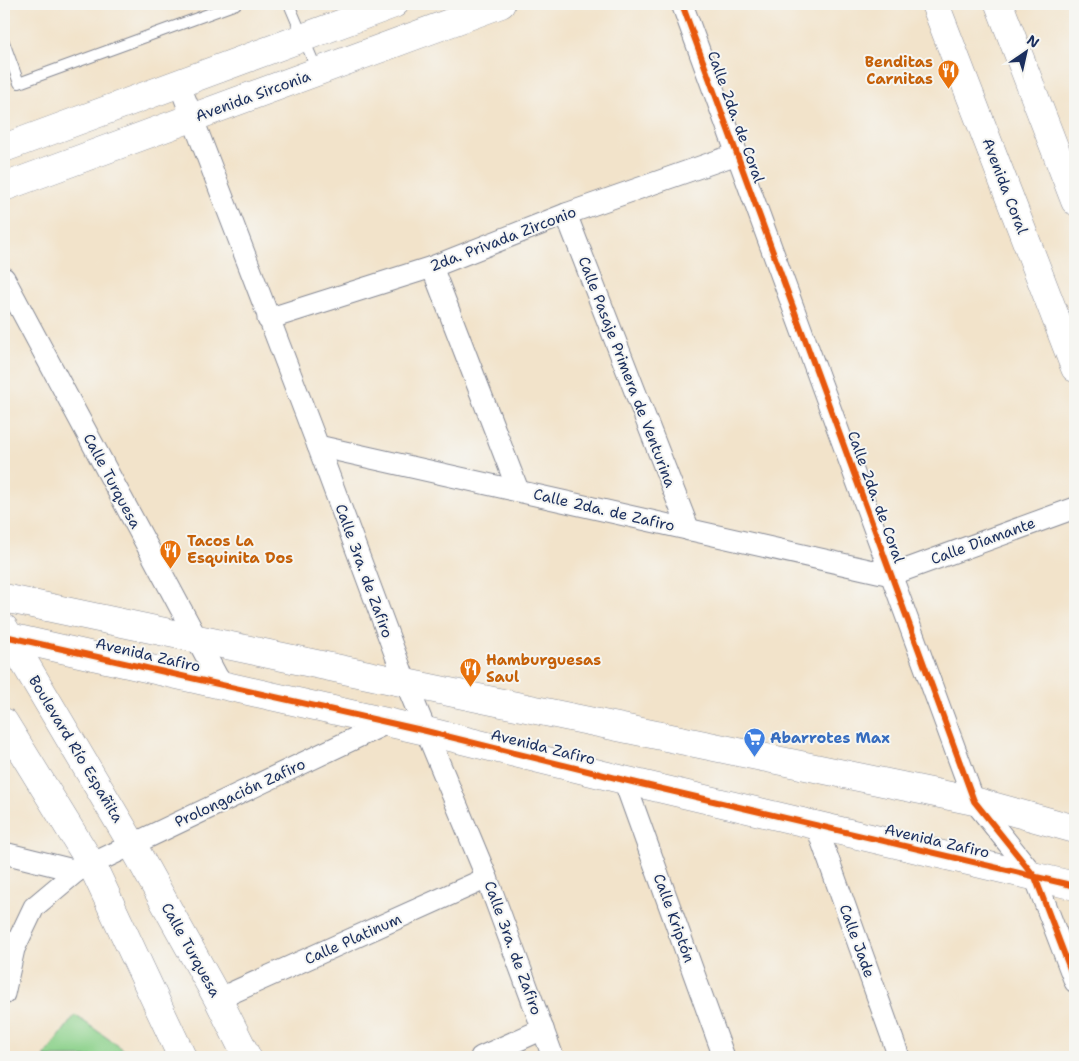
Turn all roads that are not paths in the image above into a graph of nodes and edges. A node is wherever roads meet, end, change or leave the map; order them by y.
1 (236, 4) edge
2 (289, 4) edge
3 (394, 4) edge
4 (501, 4) edge
5 (682, 4) edge
6 (935, 4) edge
7 (999, 4) edge
8 (303, 37) junction
9 (4, 42) edge
10 (318, 72) junction
11 (179, 83) junction
12 (192, 118) junction
13 (4, 148) edge
14 (736, 154) junction
15 (4, 187) edge
16 (1075, 201) edge
17 (566, 214) junction
18 (432, 267) junction
19 (4, 278) edge
20 (268, 320) junction
21 (1075, 368) edge
22 (318, 446) junction
23 (518, 490) junction
24 (1075, 508) edge
25 (689, 530) junction
26 (891, 575) junction
27 (4, 598) edge
28 (6, 634) edge
29 (196, 638) junction
30 (221, 684) junction
31 (406, 684) junction
32 (4, 722) edge
33 (390, 722) junction
34 (426, 731) junction
35 (624, 780) junction
36 (974, 801) junction
37 (816, 825) junction
38 (1075, 829) edge
39 (132, 844) junction
40 (4, 853) edge
41 (84, 868) junction
42 (1035, 877) junction
43 (487, 878) junction
44 (1075, 886) edge
45 (1075, 982) edge
46 (4, 994) edge
47 (218, 999) junction
48 (543, 1029) junction
49 (182, 1057) edge
50 (247, 1057) edge
51 (481, 1057) edge
52 (553, 1057) edge
53 (724, 1057) edge
54 (899, 1057) edge

1 - 9 lane
2 - 8 lane
3 - 8 street
4 - 10 street, Avenida Sirconia
5 - 14 street, Calle 2da. de Coral
6 - 21 street, Avenida Coral
7 - 16 street
8 - 10 lane
8 - 11 street
10 - 12 street, Avenida Sirconia
11 - 12 street, Calle 3ra. de Zafiro
11 - 13 street
12 - 15 street, Avenida Sirconia
12 - 20 street, Calle 3ra. de Zafiro
14 - 17 street, 2da. Privada Zirconio
14 - 26 street, Calle 2da. de Coral
17 - 18 street, 2da. Privada Zirconio
17 - 25 street, Calle Pasaje Primera de Venturina
18 - 20 street, 2da. Privada Zirconio
18 - 23 street
19 - 29 street, Calle Turquesa
20 - 22 street, Calle 3ra. de Zafiro
22 - 23 street, Calle 2da. de Zafiro
22 - 31 street, Calle 3ra. de Zafiro
23 - 25 street, Calle 2da. de Zafiro
24 - 26 street, Calle Diamante
25 - 26 street, Calle 2da. de Zafiro
26 - 36 street, Calle 2da. de Coral
27 - 29 street, Avenida Zafiro
28 - 30 street, Avenida Zafiro
28 - 39 street, Boulevard Río Españita
29 - 30 street, Calle Turquesa
29 - 31 street, Avenida Zafiro
30 - 33 street, Avenida Zafiro
31 - 34 street, Calle 3ra. de Zafiro
31 - 36 street, Avenida Zafiro
32 - 41 street
33 - 34 street, Avenida Zafiro
33 - 39 street, Prolongación Zafiro
34 - 35 street, Avenida Zafiro
34 - 43 street, Calle 3ra. de Zafiro
35 - 37 street, Avenida Zafiro
35 - 53 street, Calle Kriptón
36 - 38 street, Avenida Zafiro
36 - 42 street, Calle 2da. de Coral
37 - 42 street, Avenida Zafiro
37 - 54 street, Calle Jade
39 - 41 street, Prolongación Zafiro
39 - 47 street, Calle Turquesa
40 - 41 street
41 - 46 street, Prolongación Zafiro
41 - 49 street
42 - 44 street, Avenida Zafiro
42 - 45 street, Calle 2da. de Coral
43 - 47 street, Calle Platinum
43 - 48 street, Calle 3ra. de Zafiro
47 - 50 street, Calle Turquesa
48 - 51 street
48 - 52 street, Calle 3ra. de Zafiro

